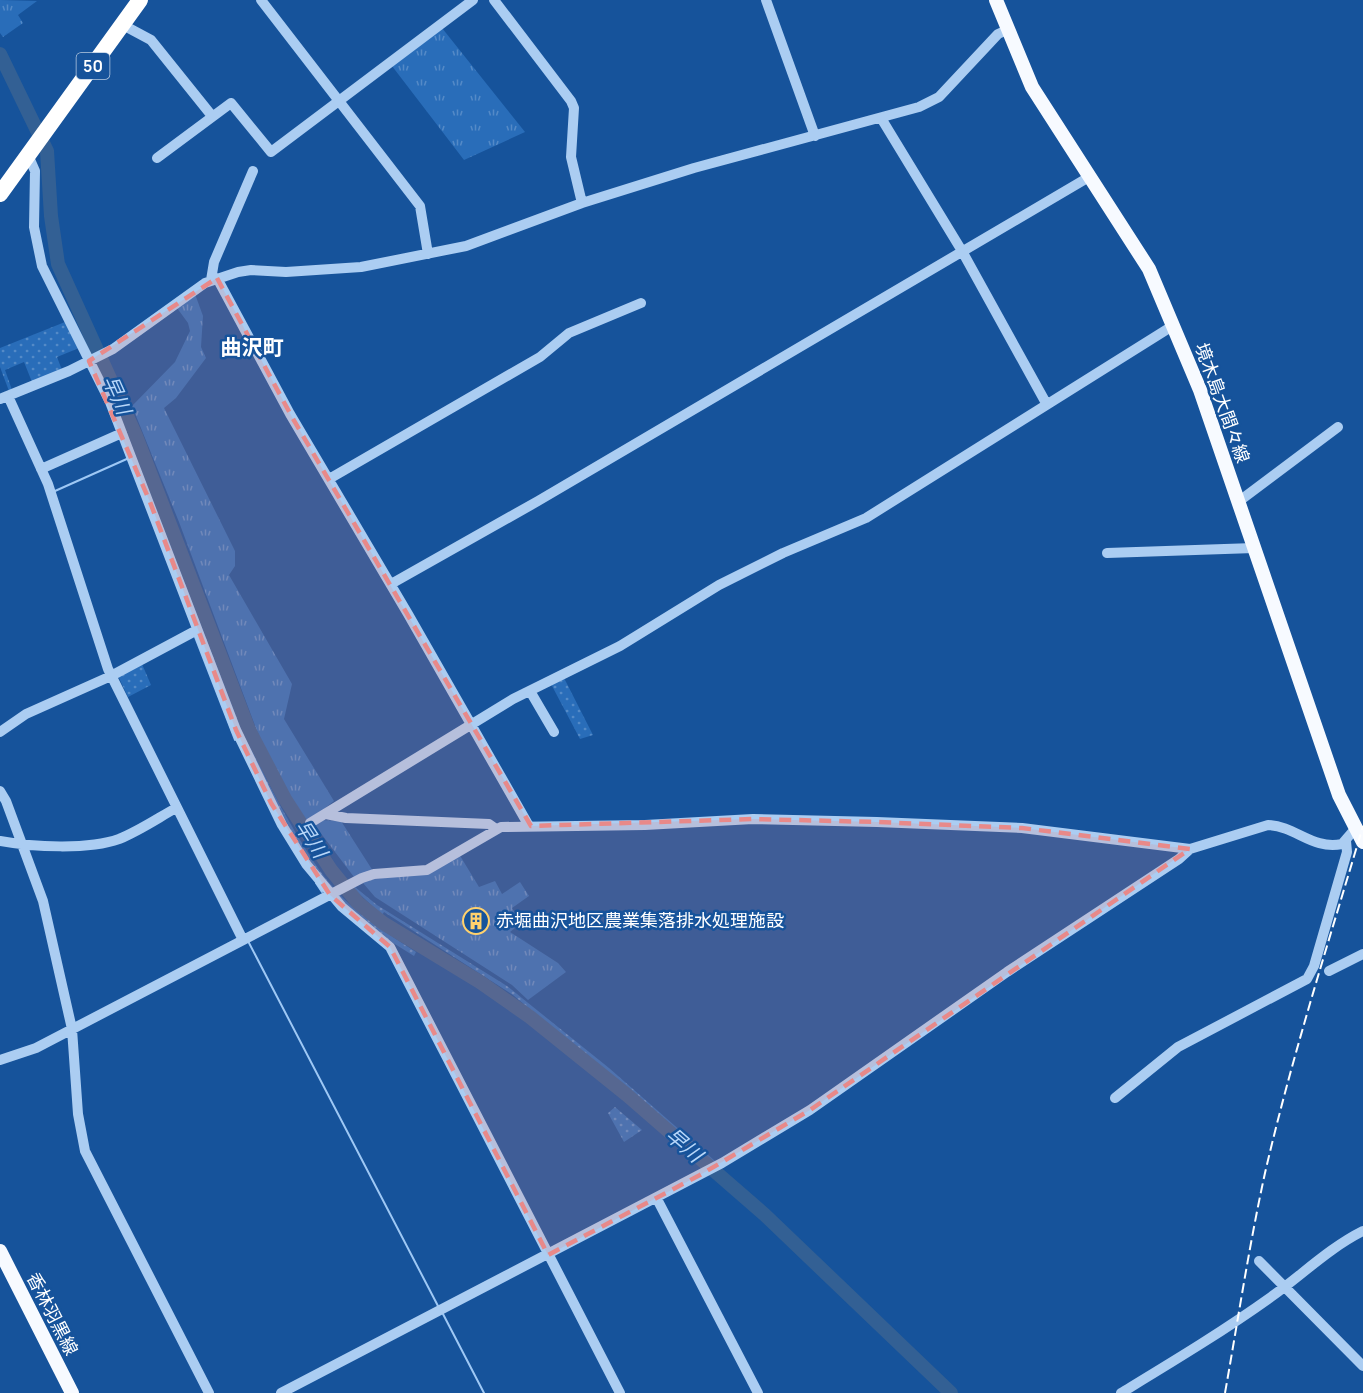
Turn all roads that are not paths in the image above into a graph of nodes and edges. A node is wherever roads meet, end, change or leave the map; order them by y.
1 (140, 0) edge
2 (261, 0) edge
3 (473, 0) edge
4 (494, 0) edge
5 (766, 0) edge
6 (996, 0) edge
7 (123, 25) junction
8 (1007, 30) junction
9 (339, 102) junction
10 (212, 116) junction
11 (881, 118) junction
12 (815, 136) junction
13 (30, 153) junction
14 (157, 158) dead end
15 (253, 171) dead end
16 (1089, 177) junction
17 (0, 194) edge
18 (582, 203) junction
19 (962, 251) junction
20 (428, 254) junction
21 (214, 279) junction
22 (641, 303) dead end
23 (1174, 325) junction
24 (90, 361) junction
25 (4, 397) edge
26 (1046, 403) junction
27 (1338, 427) dead end
28 (122, 432) junction
29 (41, 469) junction
30 (329, 480) junction
31 (1238, 502) junction
32 (1254, 548) junction
33 (1107, 553) dead end
34 (391, 584) junction
35 (197, 630) junction
36 (111, 676) junction
37 (530, 691) junction
38 (472, 725) junction
39 (0, 732) edge
40 (554, 732) dead end
41 (0, 791) edge
42 (176, 808) junction
43 (326, 814) junction
44 (310, 823) dead end
45 (529, 826) junction
46 (496, 829) junction
47 (1355, 829) junction
48 (0, 841) edge
49 (1346, 841) junction
50 (1363, 842) edge
51 (23, 845) junction
52 (1190, 849) junction
53 (332, 894) junction
54 (243, 940) junction
55 (1362, 956) edge
56 (1329, 971) dead end
57 (72, 1029) junction
58 (0, 1060) edge
59 (1115, 1098) dead end
60 (657, 1199) junction
61 (1363, 1231) edge
62 (0, 1251) edge
63 (548, 1255) junction
64 (1259, 1261) dead end
65 (1284, 1287) junction
66 (1363, 1366) edge
67 (72, 1393) edge
68 (210, 1393) edge
69 (281, 1393) edge
70 (620, 1393) edge
71 (758, 1393) edge
72 (1121, 1393) edge

1 - 7 highway, 50
2 - 9 street
3 - 9 street
4 - 18 street
5 - 12 street
6 - 8 main road, 境木島大間々線
7 - 10 street
7 - 13 highway, 50
8 - 11 street
8 - 16 main road, 境木島大間々線
9 - 10 street
9 - 20 street
10 - 14 street
11 - 12 street
11 - 19 street
12 - 18 street
13 - 17 highway, 50
13 - 24 street
15 - 21 street
16 - 19 street
16 - 23 main road, 境木島大間々線
18 - 20 street
19 - 26 street
19 - 34 street
20 - 21 street
21 - 24 street
21 - 30 street
22 - 30 street
23 - 26 street
23 - 31 main road, 境木島大間々線
24 - 25 street
24 - 28 street
25 - 29 street
26 - 37 street
27 - 31 street
28 - 29 street
28 - 35 street
29 - 36 street
30 - 34 street
31 - 32 main road, 境木島大間々線
32 - 33 street
32 - 47 main road, 境木島大間々線
34 - 38 street
35 - 36 street
35 - 53 street
36 - 39 street
36 - 42 street
37 - 38 street
37 - 40 street
38 - 43 street
38 - 45 street
41 - 51 street
42 - 51 street
42 - 54 street
43 - 44 street
43 - 46 street
45 - 46 street
45 - 52 street
46 - 53 street
47 - 49 street
47 - 50 main road, 境木島大間々線
48 - 51 street
49 - 52 street
49 - 59 street
51 - 57 street
52 - 60 street
53 - 54 street
53 - 63 street
54 - 57 street
55 - 56 street
57 - 58 street
57 - 68 street
60 - 63 street
60 - 71 street
61 - 65 street
62 - 67 main road, 香林羽黒線
63 - 69 street
63 - 70 street
64 - 65 street
65 - 66 street
65 - 72 street

